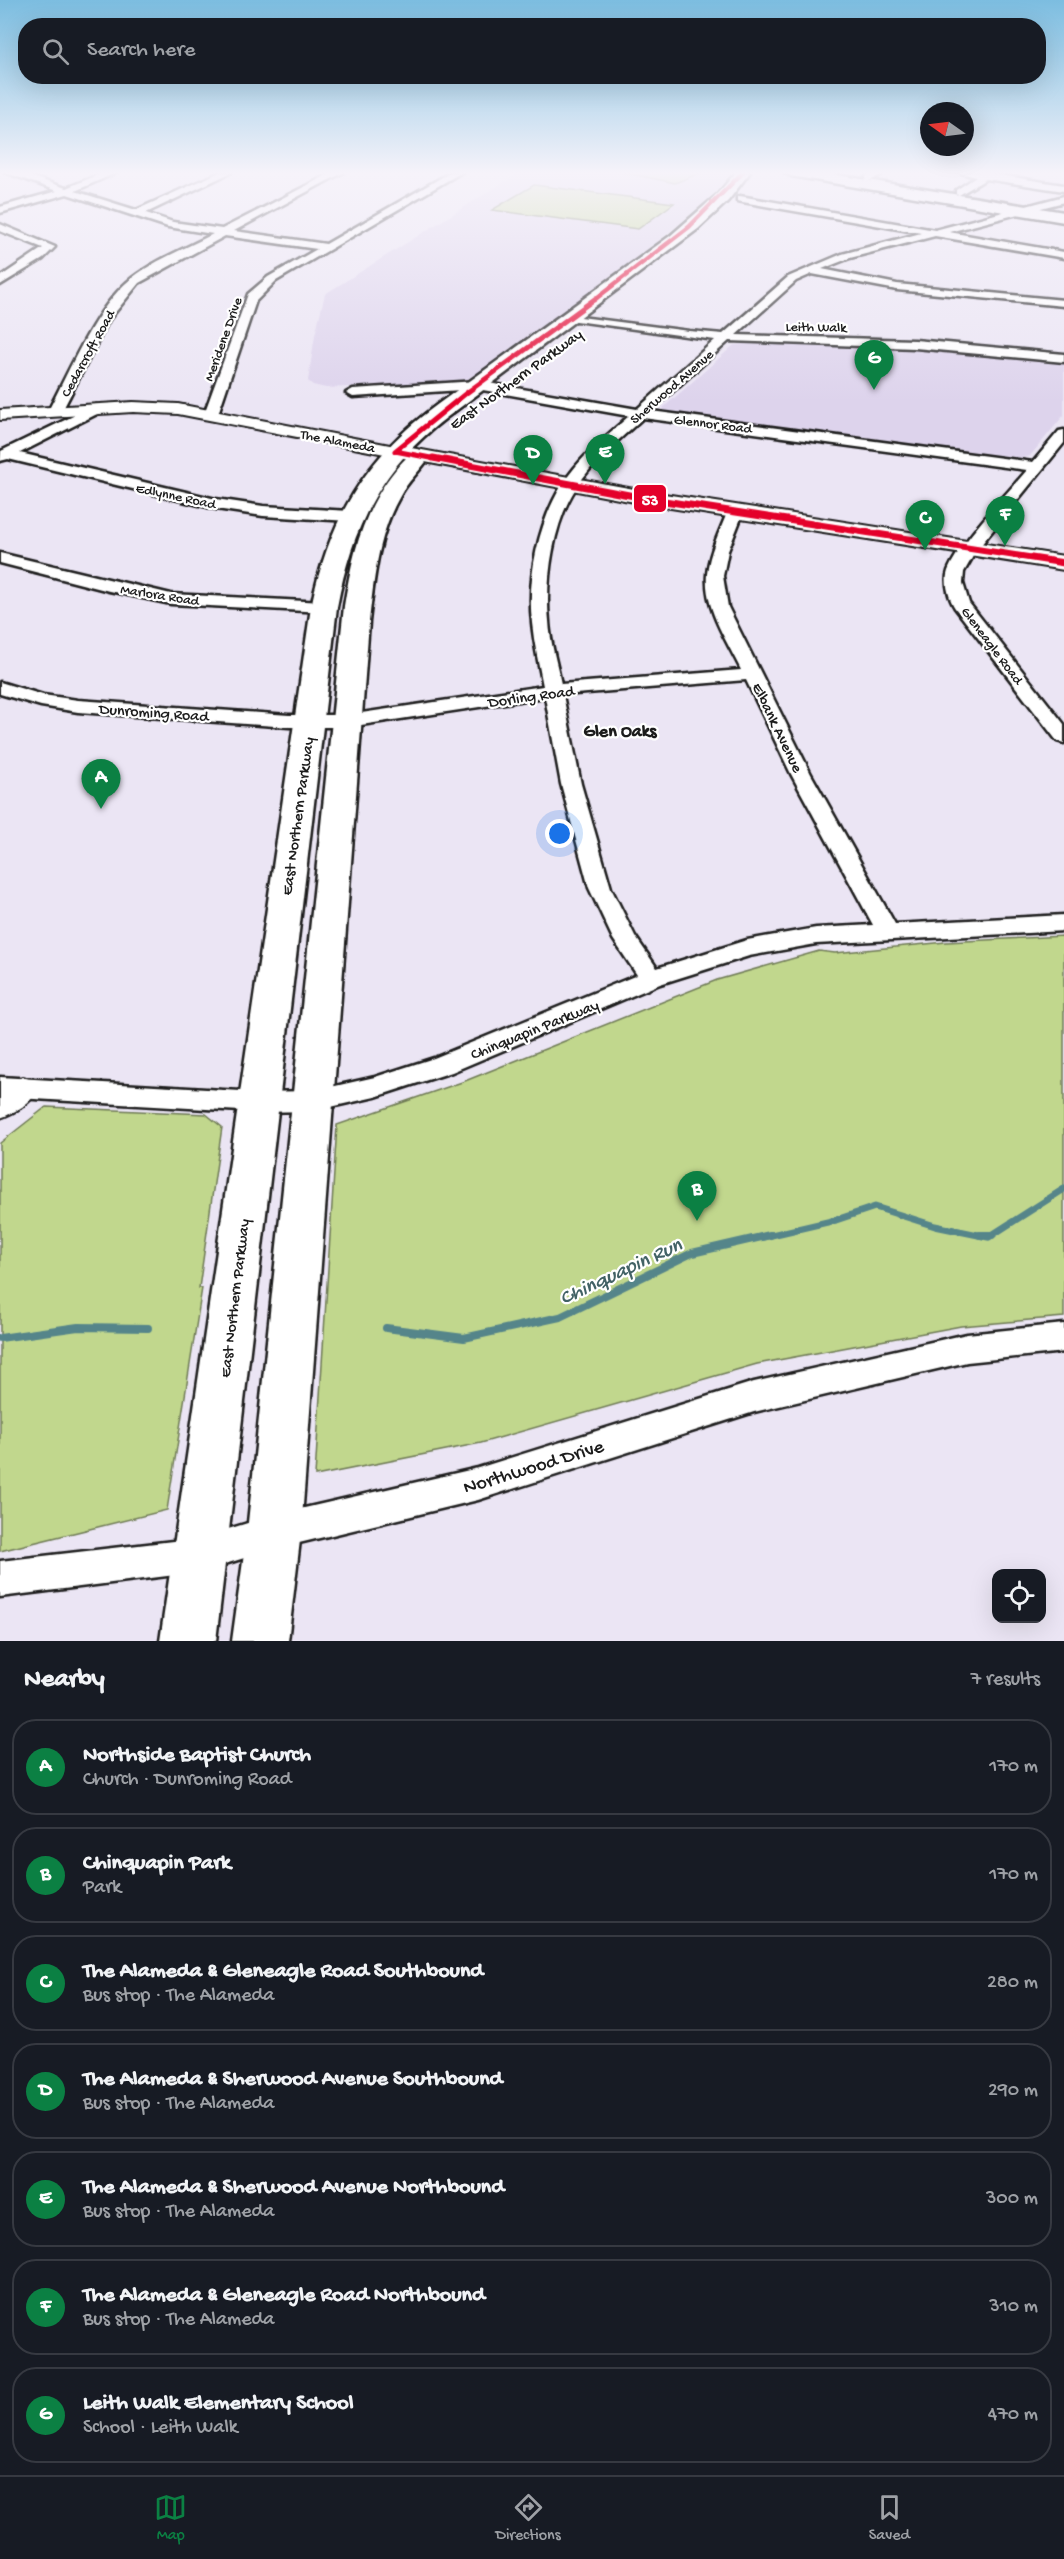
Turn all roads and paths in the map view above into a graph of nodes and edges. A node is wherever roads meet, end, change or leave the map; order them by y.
1 (49, 249) edge
2 (191, 249) edge
3 (326, 249) edge
4 (664, 249) edge
5 (686, 249) edge
6 (878, 249) edge
7 (1027, 249) edge
8 (1064, 255) edge
9 (810, 270) junction
10 (0, 282) edge
11 (1064, 303) edge
12 (569, 317) junction
13 (592, 321) junction
14 (726, 338) junction
15 (1064, 358) edge
16 (477, 385) junction
17 (500, 389) junction
18 (353, 393) dead end
19 (96, 409) junction
20 (55, 411) junction
21 (211, 414) junction
22 (640, 414) junction
23 (0, 415) edge
24 (1064, 434) edge
25 (407, 454) junction
26 (3, 456) edge
27 (1036, 467) junction
28 (570, 485) junction
29 (735, 513) junction
30 (350, 516) junction
31 (969, 549) junction
32 (0, 558) edge
33 (1064, 563) edge
34 (324, 607) junction
35 (753, 674) junction
36 (0, 688) edge
37 (553, 690) junction
38 (348, 721) junction
39 (309, 722) junction
40 (1064, 737) edge
41 (1064, 923) edge
42 (888, 932) junction
43 (652, 978) junction
44 (8, 1094) edge
45 (313, 1101) junction
46 (258, 1102) junction
47 (1064, 1338) edge
48 (274, 1532) junction
49 (199, 1555) junction
50 (0, 1579) edge
51 (188, 1641) edge
52 (260, 1641) edge

1 - 10 street
2 - 20 street, Cedarcroft Road
3 - 21 street, Meridene Drive
4 - 12 main road, East Northern Parkway
5 - 13 main road, East Northern Parkway
6 - 9 street, Sherwood Avenue
7 - 8 street
9 - 11 street
9 - 14 street, Sherwood Avenue
12 - 13 street, Leith Walk
12 - 16 main road, East Northern Parkway
13 - 14 street, Leith Walk
13 - 17 main road, East Northern Parkway
14 - 15 street, Leith Walk
14 - 22 street, Sherwood Avenue
16 - 17 street, Glennor Road
16 - 18 street, Glennor Road
16 - 25 main road, East Northern Parkway
17 - 22 street, Glennor Road
17 - 25 main road, East Northern Parkway
19 - 20 street, The Alameda
19 - 21 street, The Alameda
19 - 26 street, Cedarcroft Road
20 - 23 street, The Alameda
21 - 25 street, The Alameda
22 - 27 street, Glennor Road
22 - 28 street, Sherwood Avenue
24 - 27 street, Gleneagle Road
25 - 28 main road, The Alameda
25 - 30 main road, East Northern Parkway
25 - 38 main road, East Northern Parkway
26 - 30 street, Edlynne Road
27 - 31 street, Gleneagle Road
28 - 29 main road, The Alameda
28 - 37 street, Sherwood Avenue
29 - 31 main road, The Alameda
29 - 35 street, Elbank Avenue
30 - 34 main road, East Northern Parkway
31 - 33 main road, The Alameda
31 - 40 street, Gleneagle Road
32 - 34 street, Marlora Road
34 - 39 main road, East Northern Parkway
35 - 37 street, Dorling Road
35 - 42 street, Elbank Avenue
36 - 39 street, Dunroming Road
37 - 38 street, Dorling Road
37 - 43 street, Sherwood Avenue
38 - 39 street, Dorling Road
38 - 45 main road, East Northern Parkway
39 - 46 main road, East Northern Parkway
41 - 42 street, Chinquapin Parkway
42 - 43 street, Chinquapin Parkway
43 - 45 street, Chinquapin Parkway
44 - 46 street, Chinquapin Parkway
45 - 46 street, Chinquapin Parkway
45 - 48 main road, East Northern Parkway
46 - 49 main road, East Northern Parkway
47 - 48 street, Northwood Drive
48 - 49 street, Northwood Drive
48 - 52 main road, East Northern Parkway
49 - 50 street, Northwood Drive
49 - 51 main road, East Northern Parkway

